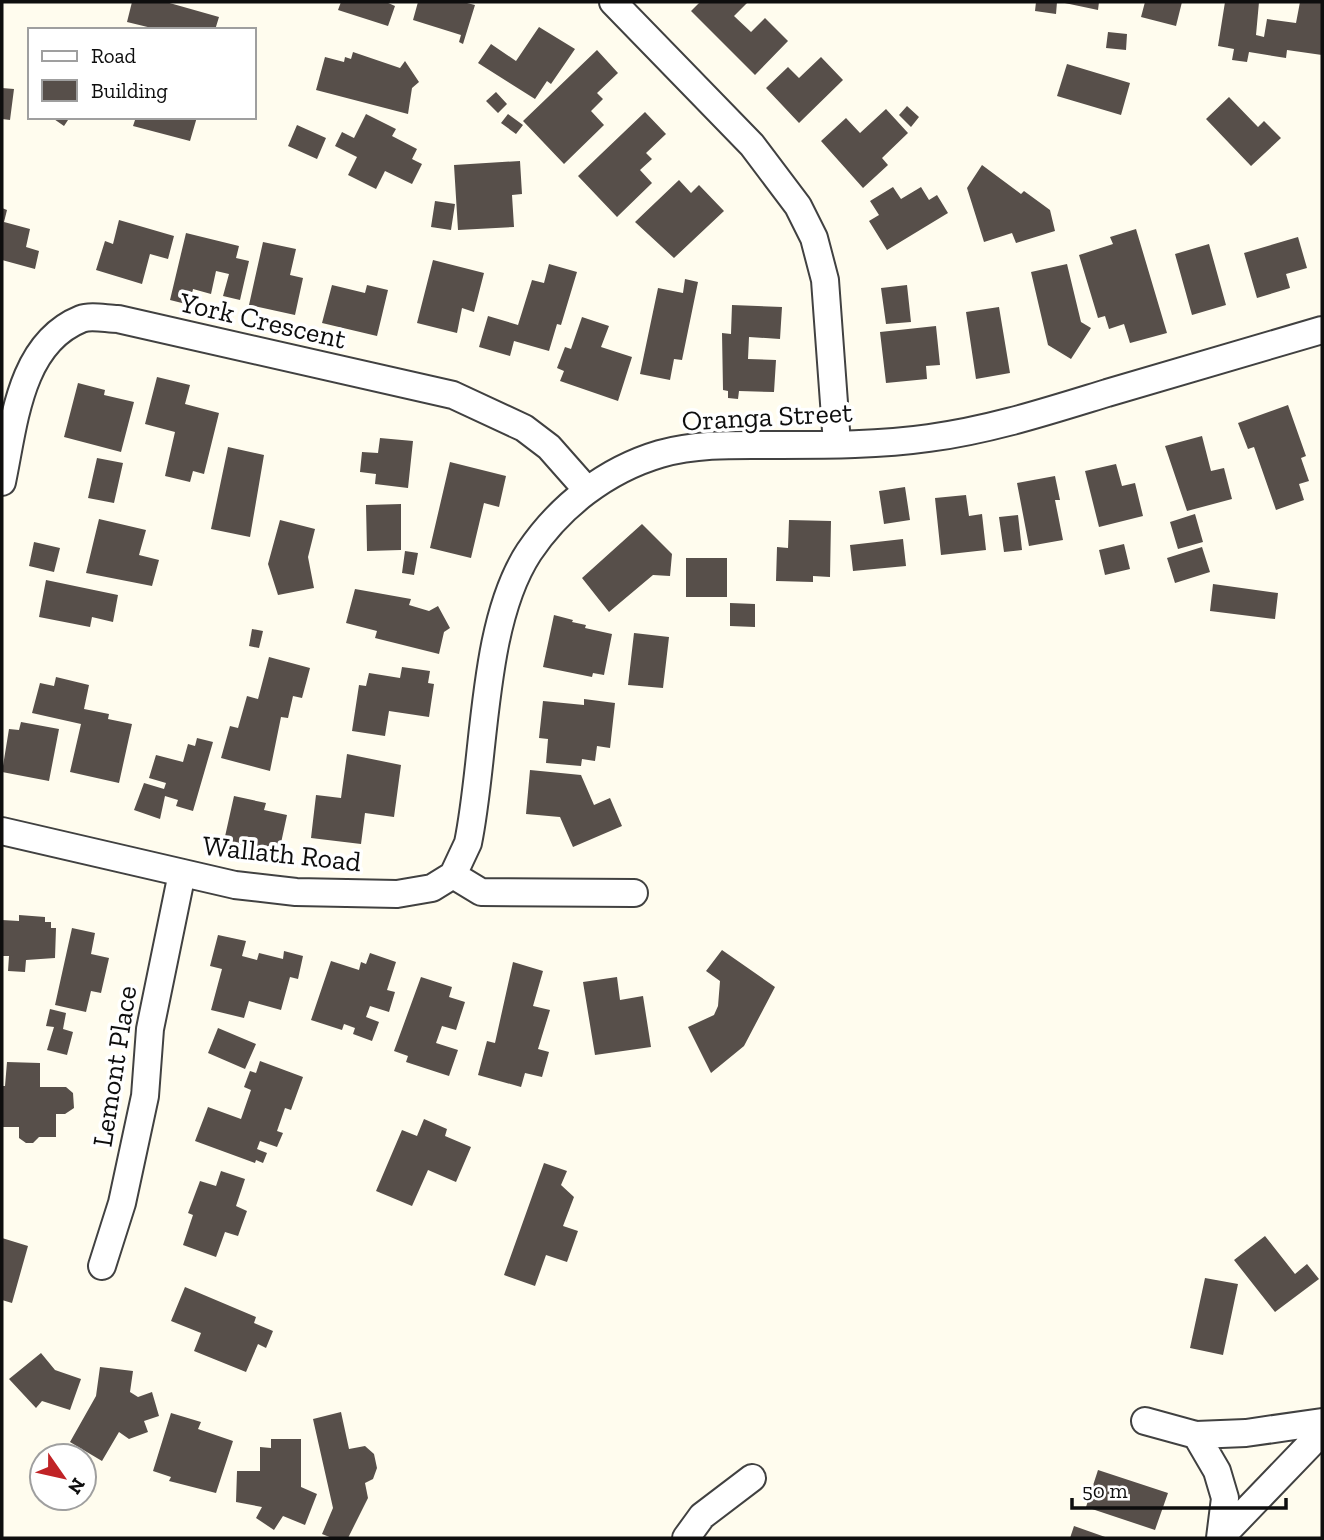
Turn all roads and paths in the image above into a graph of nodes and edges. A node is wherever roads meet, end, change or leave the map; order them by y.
1 (613, 2) edge
2 (1322, 330) edge
3 (837, 444) junction
4 (2, 482) edge
5 (587, 490) junction
6 (2, 831) edge
7 (182, 873) junction
8 (453, 875) junction
9 (634, 893) dead end
10 (102, 1266) dead end
11 (1145, 1421) dead end
12 (1322, 1422) edge
13 (1322, 1432) edge
14 (1196, 1435) junction
15 (752, 1478) dead end
16 (686, 1538) edge
17 (1220, 1538) edge

1 - 3 street
2 - 3 street, Oranga Street
3 - 5 street, Oranga Street
4 - 5 street, York Crescent
5 - 8 street, Oranga Street
6 - 7 street, Wallath Road
7 - 8 street, Wallath Road
7 - 10 street, Lemont Place
8 - 9 street
11 - 14 street
12 - 14 street
13 - 17 street
14 - 17 street
15 - 16 street

